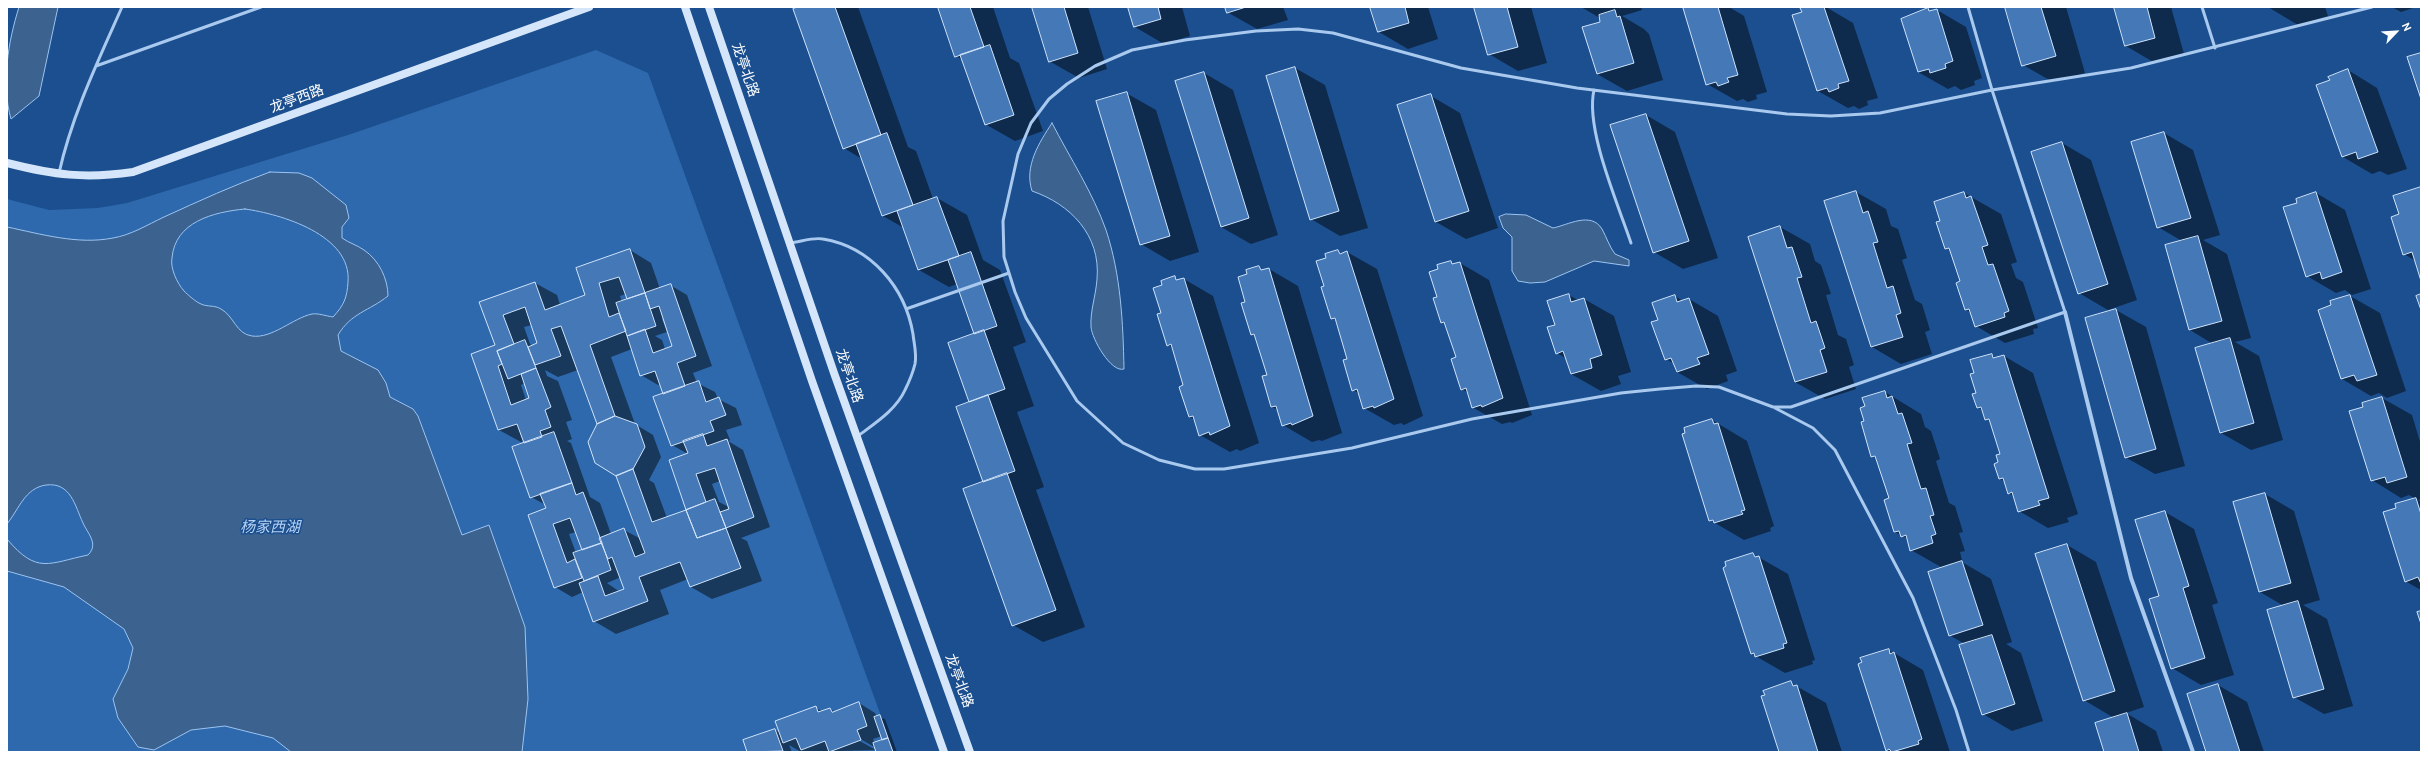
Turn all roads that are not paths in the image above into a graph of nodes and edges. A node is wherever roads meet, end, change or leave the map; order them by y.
1 (122, 7) edge
2 (261, 7) edge
3 (589, 7) edge
4 (685, 7) edge
5 (709, 7) edge
6 (1968, 7) edge
7 (2202, 7) edge
8 (2372, 7) edge
9 (2215, 48) junction
10 (96, 66) junction
11 (1594, 90) junction
12 (1992, 90) junction
13 (7, 163) edge
14 (59, 175) junction
15 (790, 243) junction
16 (1631, 243) dead end
17 (1009, 273) junction
18 (906, 309) junction
19 (2065, 312) junction
20 (1773, 407) junction
21 (857, 437) junction
22 (944, 752) edge
23 (970, 752) edge
24 (1969, 752) edge
25 (2193, 752) edge

1 - 10 lane
2 - 10 lane
3 - 14 main road, 龙亭西路
4 - 22 main road
5 - 15 main road, 龙亭北路
6 - 12 lane
7 - 9 lane
8 - 9 lane
9 - 12 lane
10 - 14 lane
11 - 12 lane
11 - 16 lane
11 - 17 lane
12 - 19 lane
13 - 14 main road, 龙亭西路
15 - 18 lane
15 - 21 main road, 龙亭北路
17 - 18 lane
17 - 20 lane
18 - 21 lane
19 - 20 lane
19 - 25 street
20 - 24 lane
21 - 23 main road, 龙亭北路

